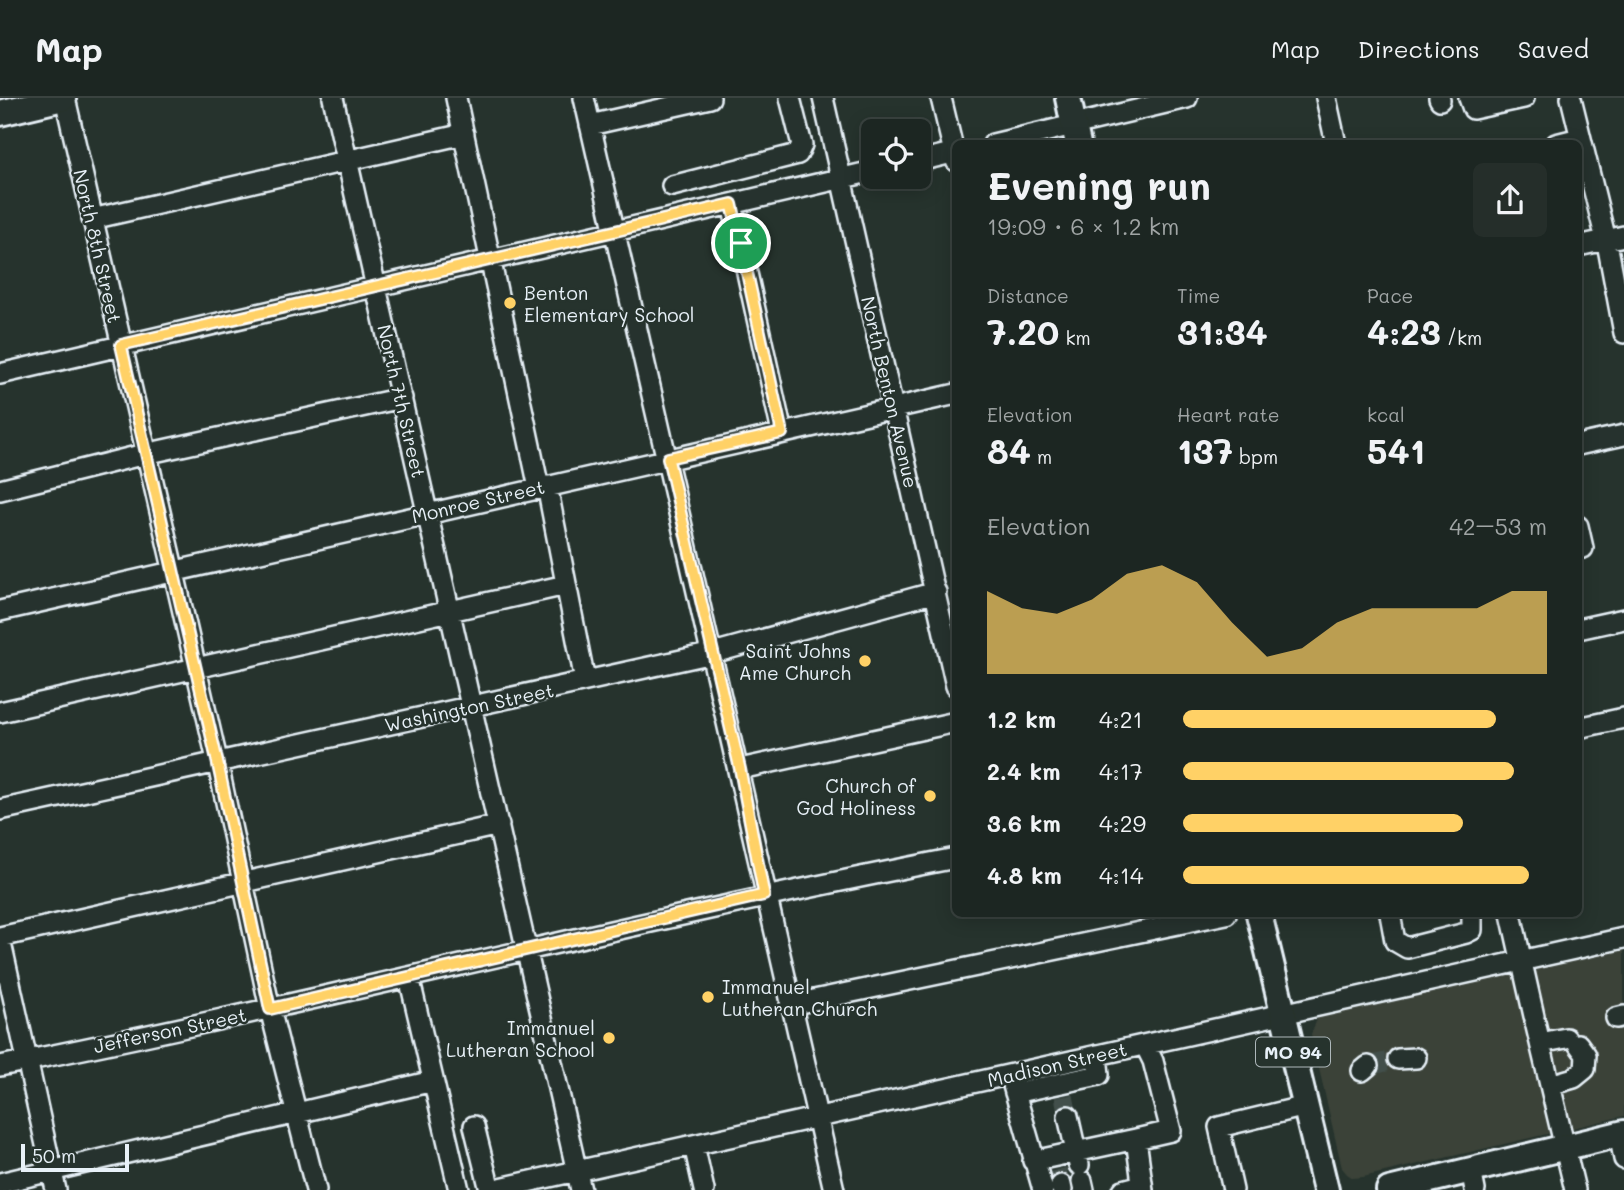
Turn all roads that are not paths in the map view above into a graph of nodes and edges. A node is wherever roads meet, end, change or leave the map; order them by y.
1 (64, 98) edge
2 (333, 98) edge
3 (456, 98) edge
4 (584, 98) edge
5 (710, 98) edge
6 (790, 98) edge
7 (823, 98) edge
8 (941, 98) edge
9 (1068, 98) edge
10 (1187, 98) edge
11 (1325, 98) edge
12 (1469, 98) edge
13 (1524, 98) edge
14 (1571, 98) edge
15 (1155, 102) edge
16 (0, 113) edge
17 (590, 125) junction
18 (1076, 134) edge
19 (464, 135) junction
20 (1580, 138) joint
21 (1026, 140) edge
22 (1335, 140) edge
23 (1572, 140) edge
24 (952, 143) edge
25 (1582, 146) edge
26 (952, 156) edge
27 (931, 159) edge
28 (347, 161) junction
29 (861, 174) edge
30 (841, 178) junction
31 (672, 186) dead end
32 (732, 204) junction
33 (1598, 210) junction
34 (1582, 214) edge
35 (92, 219) junction
36 (615, 231) junction
37 (1615, 238) edge
38 (1582, 245) edge
39 (491, 260) junction
40 (376, 286) junction
41 (1624, 333) edge
42 (121, 345) junction
43 (0, 373) edge
44 (952, 395) edge
45 (402, 398) junction
46 (893, 408) junction
47 (782, 433) junction
48 (1624, 435) edge
49 (1582, 444) edge
50 (145, 454) junction
51 (668, 458) junction
52 (543, 487) junction
53 (0, 490) edge
54 (428, 513) junction
55 (171, 571) junction
56 (566, 584) junction
57 (936, 592) junction
58 (0, 611) edge
59 (450, 611) junction
60 (1624, 620) edge
61 (1582, 628) edge
62 (713, 653) junction
63 (195, 667) junction
64 (952, 667) edge
65 (585, 681) junction
66 (472, 707) junction
67 (0, 712) edge
68 (1624, 718) edge
69 (952, 723) edge
70 (1582, 727) edge
71 (217, 760) junction
72 (740, 769) junction
73 (0, 810) edge
74 (499, 825) junction
75 (952, 859) edge
76 (241, 881) junction
77 (764, 895) junction
78 (1212, 917) edge
79 (1260, 917) edge
80 (1391, 917) edge
81 (1472, 917) edge
82 (1512, 917) edge
83 (0, 938) edge
84 (1624, 938) edge
85 (528, 950) junction
86 (1522, 960) junction
87 (409, 977) junction
88 (790, 1005) junction
89 (270, 1009) junction
90 (1284, 1013) junction
91 (1540, 1043) junction
92 (1145, 1045) junction
93 (1097, 1055) junction
94 (26, 1060) junction
95 (0, 1066) edge
96 (433, 1081) junction
97 (1012, 1084) junction
98 (1550, 1085) junction
99 (1306, 1106) junction
100 (297, 1114) junction
101 (1068, 1116) tunnel mouth
102 (816, 1118) junction
103 (474, 1126) dead end
104 (1621, 1133) edge
105 (1136, 1139) junction
106 (694, 1145) junction
107 (1565, 1147) junction
108 (1624, 1159) edge
109 (1033, 1161) junction
110 (1080, 1172) edge
111 (1056, 1178) edge
112 (1473, 1180) edge
113 (54, 1181) edge
114 (579, 1181) edge
115 (0, 1183) edge
116 (1143, 1188) edge
117 (316, 1190) edge
118 (458, 1190) edge
119 (490, 1190) edge
120 (704, 1190) edge
121 (834, 1190) edge
122 (1123, 1190) edge
123 (1233, 1190) edge
124 (1326, 1190) edge
125 (1389, 1190) edge
126 (1575, 1190) edge

1 - 16 main road
1 - 35 street, North 8th Street
2 - 28 street, North 7th Street
3 - 19 street
4 - 17 street
5 - 17 street
6 - 31 street
7 - 30 street, North Benton Avenue
8 - 24 street
9 - 18 main road
10 - 15 street
11 - 22 street
12 - 13 street
14 - 20 street
15 - 18 street
17 - 36 street
18 - 21 street
19 - 28 street
19 - 39 street
20 - 23 street
25 - 33 street
26 - 27 street
28 - 35 street
28 - 40 street, North 7th Street
29 - 30 street
30 - 32 street
30 - 46 street, North Benton Avenue
32 - 36 street
32 - 47 street
33 - 34 street
33 - 37 street
35 - 42 street, North 8th Street
36 - 39 street
36 - 51 street
37 - 38 street
37 - 41 street
39 - 40 street
39 - 52 street
40 - 42 street
40 - 45 street, North 7th Street
42 - 43 street
42 - 50 street, North 8th Street
44 - 46 street, Monroe Street
45 - 50 street
45 - 54 street, North 7th Street
46 - 47 street, Monroe Street
46 - 57 street, North Benton Avenue
47 - 51 street, Monroe Street
48 - 49 street
50 - 53 street
50 - 55 street, North 8th Street
51 - 52 street, Monroe Street
51 - 62 street
52 - 54 street, Monroe Street
52 - 56 street
54 - 55 street, Monroe Street
54 - 59 street, North 7th Street
55 - 58 street, Monroe Street
55 - 63 street, North 8th Street
56 - 59 street
56 - 65 street
57 - 62 street, Washington Street
57 - 64 street, North Benton Avenue
59 - 63 street
59 - 66 street, North 7th Street
60 - 61 street
62 - 65 street, Washington Street
62 - 72 street
63 - 67 street
63 - 71 street, North 8th Street
65 - 66 street, Washington Street
66 - 71 street, Washington Street
66 - 74 street, North 7th Street
68 - 70 street
69 - 72 street
71 - 73 street, Washington Street
71 - 76 street, North 8th Street
72 - 77 street
74 - 76 street
74 - 85 street, North 7th Street
75 - 77 street, Jefferson Street
76 - 83 street
76 - 89 street, North 8th Street
77 - 85 street, Jefferson Street
77 - 88 street
78 - 88 street
79 - 90 main road, MO 94
80 - 81 street
82 - 86 street
83 - 94 street
84 - 86 street, Madison Street
85 - 87 street, Jefferson Street
85 - 114 street, North 7th Street
86 - 90 street, Madison Street
86 - 91 street
87 - 89 street, Jefferson Street
87 - 96 street
88 - 102 street
89 - 94 street, Jefferson Street
89 - 100 street, North 8th Street
90 - 92 street, Madison Street
90 - 99 main road, MO 94
91 - 98 street
91 - 98 street
92 - 93 street, Madison Street
92 - 105 street
93 - 97 street, Madison Street
93 - 97 street
94 - 95 street, Jefferson Street
94 - 113 street
96 - 100 street
96 - 118 street
97 - 102 street, Madison Street
97 - 109 street
98 - 107 street
99 - 123 street
99 - 124 main road, MO 94
100 - 113 street
100 - 117 street, North 8th Street
101 - 110 street
102 - 106 street, Madison Street
102 - 121 street
103 - 119 street
104 - 107 main road
104 - 108 street
105 - 110 street
105 - 116 street
106 - 114 street, Madison Street
106 - 120 street
107 - 112 main road
107 - 126 street
109 - 111 street
109 - 111 street
110 - 111 street
112 - 125 main road
113 - 115 street
114 - 119 street, Madison Street
116 - 122 street

